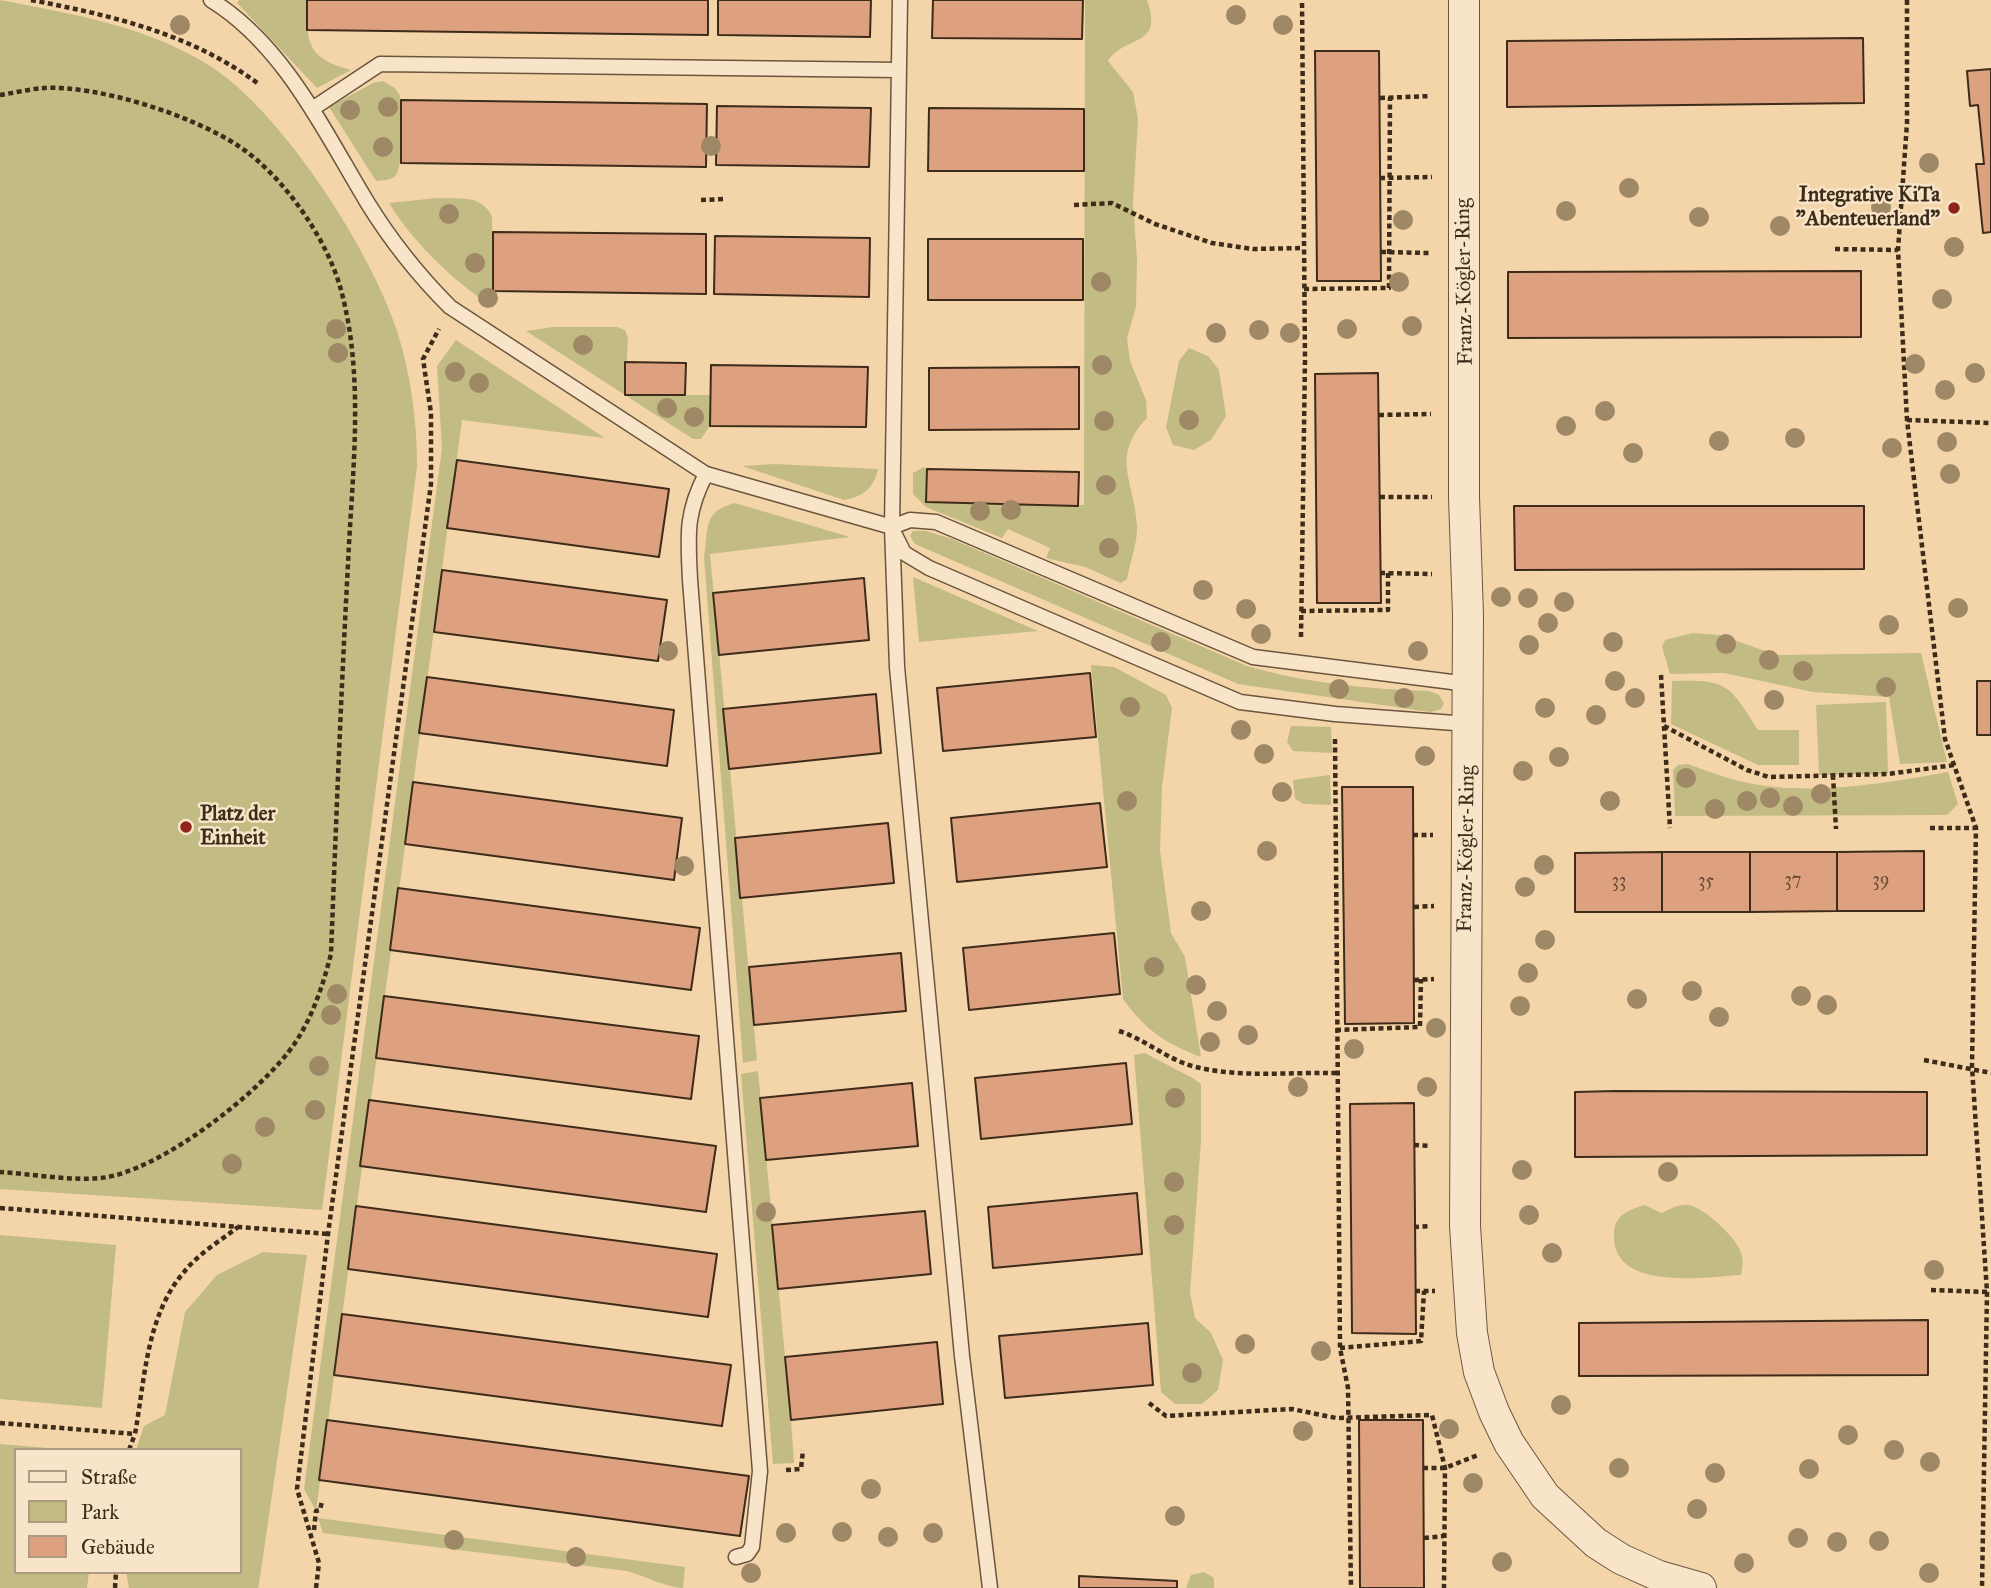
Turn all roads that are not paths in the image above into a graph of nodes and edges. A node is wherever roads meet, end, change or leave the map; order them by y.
1 (211, 0) edge
2 (900, 0) edge
3 (1464, 0) edge
4 (899, 70) junction
5 (312, 109) junction
6 (706, 474) junction
7 (892, 527) junction
8 (1468, 684) junction
9 (1468, 724) junction
10 (736, 1557) dead end
11 (990, 1588) edge
12 (1701, 1588) edge

1 - 5 lane
2 - 4 lane
3 - 8 street, Franz-Kögler-Ring
4 - 5 lane
4 - 7 lane
5 - 6 lane
6 - 7 lane
6 - 10 lane
7 - 8 lane
7 - 9 lane
7 - 11 lane
8 - 9 street, Franz-Kögler-Ring
9 - 12 street, Franz-Kögler-Ring

